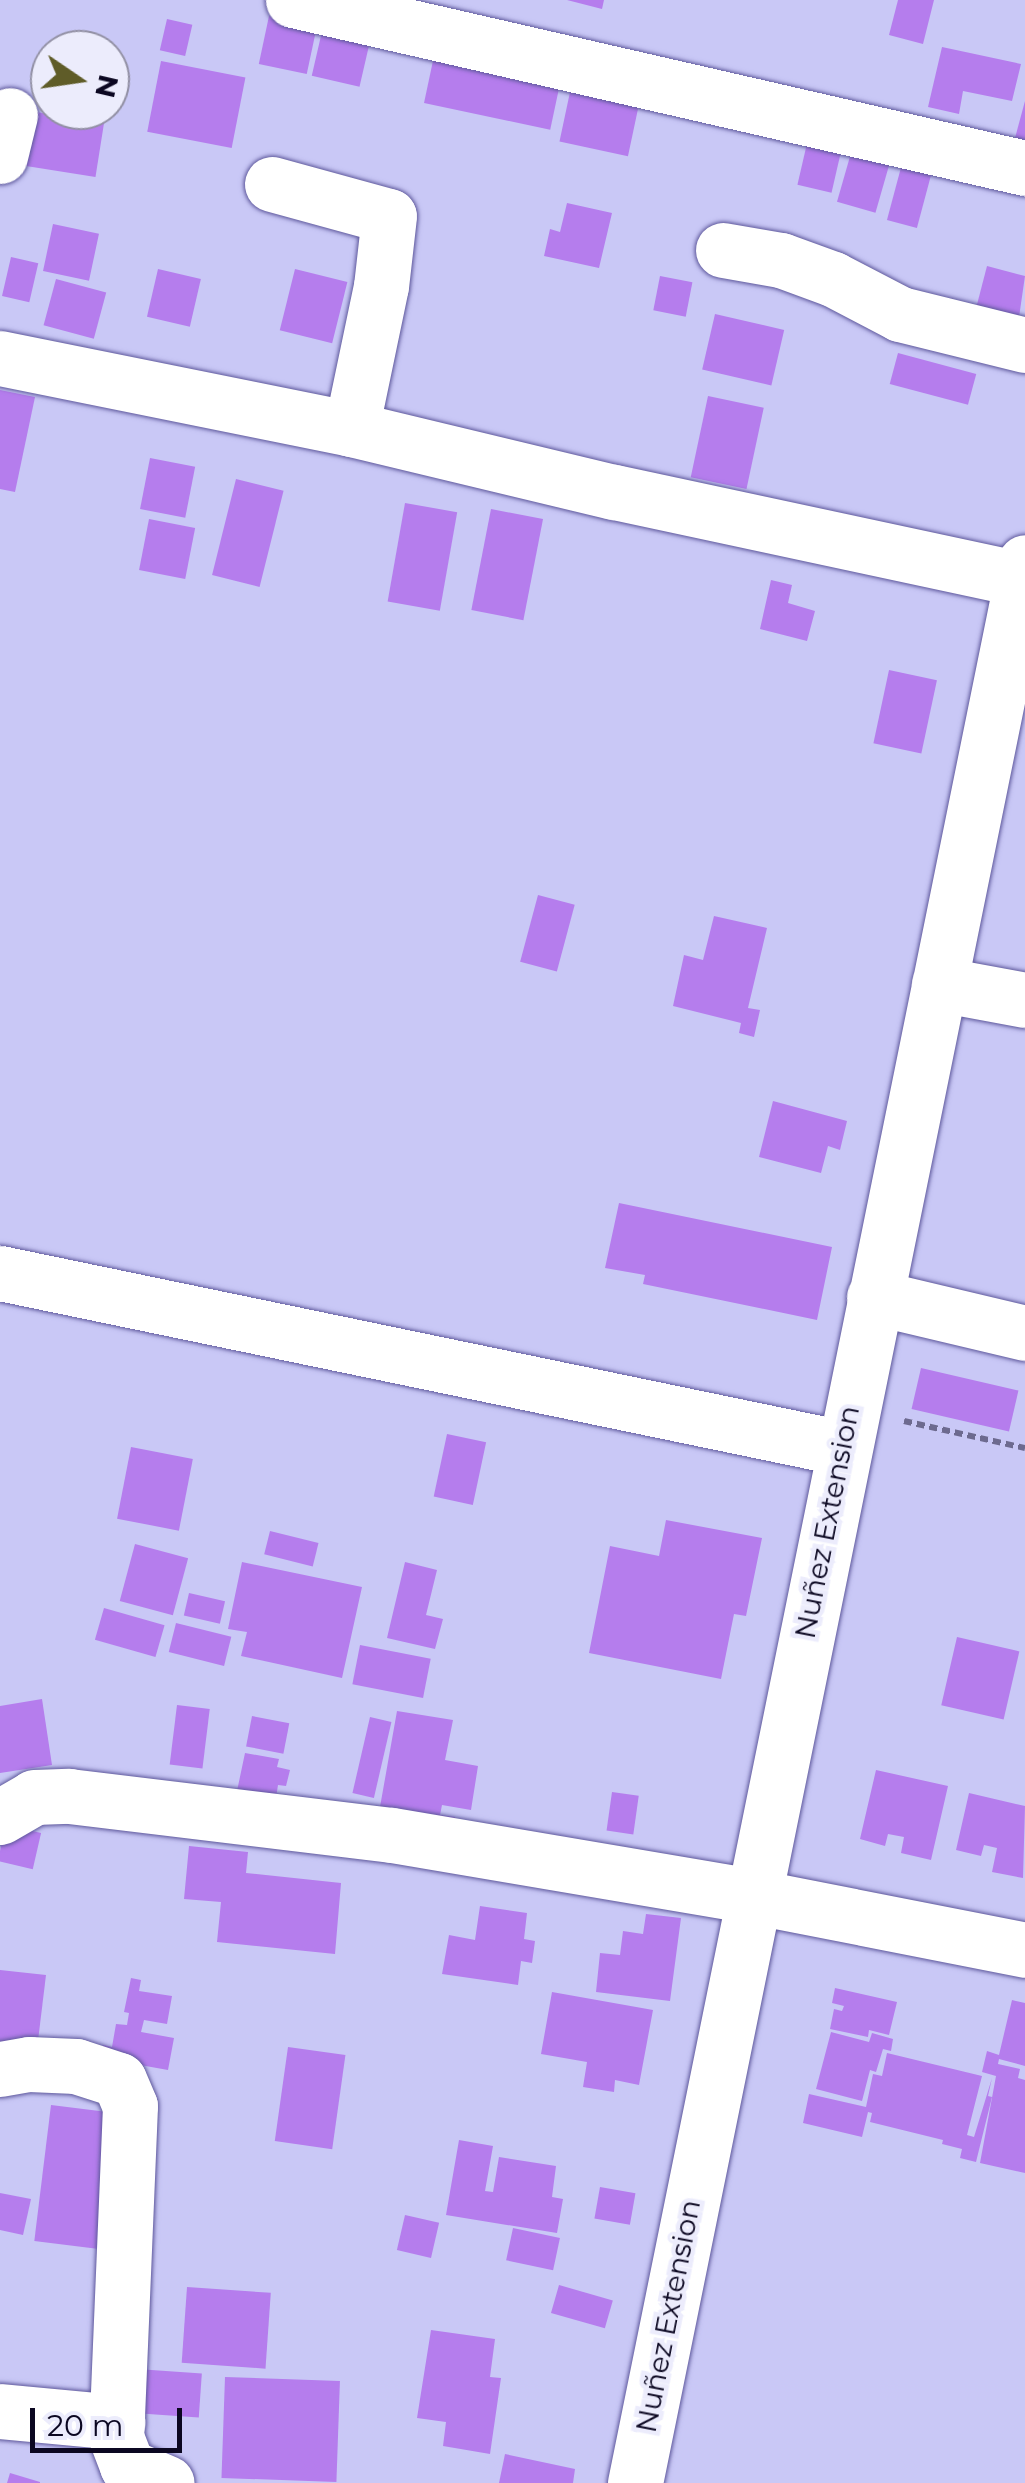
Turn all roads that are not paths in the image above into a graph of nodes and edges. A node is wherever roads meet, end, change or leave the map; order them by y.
1 (292, 0) edge
2 (1025, 168) edge
3 (272, 184) dead end
4 (724, 250) dead end
5 (1025, 345) edge
6 (0, 358) edge
7 (351, 429) junction
8 (1023, 570) edge
9 (1005, 761) edge
10 (939, 984) junction
11 (1025, 1000) edge
12 (0, 1273) edge
13 (874, 1296) junction
14 (1025, 1333) edge
15 (846, 1428) junction
16 (0, 1817) edge
17 (751, 1896) junction
18 (1025, 1950) edge
19 (0, 2069) edge
20 (0, 2412) edge
21 (116, 2422) junction
22 (166, 2483) edge
23 (635, 2483) edge

1 - 2 street
3 - 7 street
4 - 5 street
6 - 7 street
7 - 8 street
8 - 9 street, Nuñez Extension
9 - 10 street, Nuñez Extension
10 - 11 street
10 - 13 street, Nuñez Extension
12 - 15 street
13 - 14 street
13 - 15 street, Nuñez Extension
15 - 17 street, Nuñez Extension
16 - 17 street
17 - 18 street
17 - 23 street, Nuñez Extension
19 - 21 street
20 - 21 street
21 - 22 street

